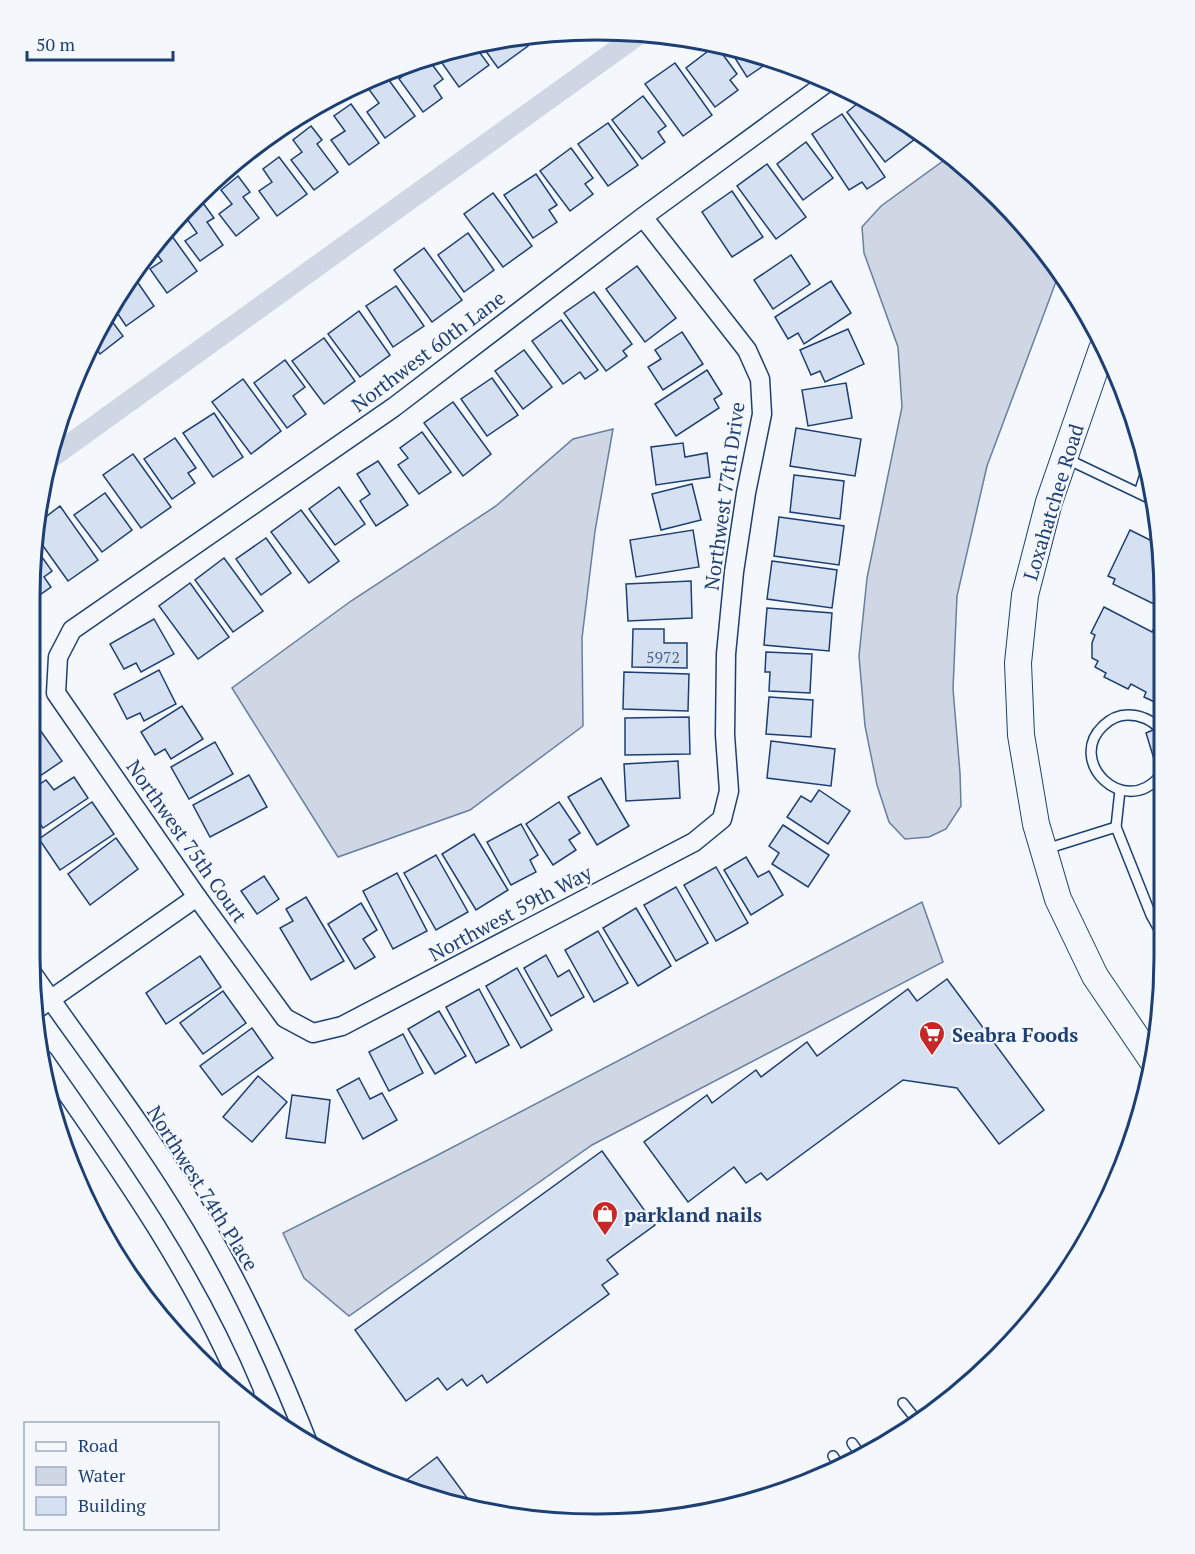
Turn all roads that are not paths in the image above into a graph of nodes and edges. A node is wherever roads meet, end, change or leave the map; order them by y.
1 (820, 87) edge
2 (643, 217) junction
3 (1099, 356) edge
4 (1065, 458) junction
5 (1142, 482) edge
6 (1145, 492) edge
7 (1139, 493) junction
8 (1145, 496) edge
9 (58, 657) joint
10 (1154, 724) edge
11 (1154, 783) edge
12 (1120, 790) junction
13 (722, 819) joint
14 (1116, 827) junction
15 (1044, 850) junction
16 (196, 897) junction
17 (1154, 920) edge
18 (44, 1004) edge
19 (313, 1033) joint
20 (1146, 1051) edge
21 (52, 1071) edge
22 (238, 1382) edge
23 (903, 1402) dead end
24 (913, 1416) edge
25 (302, 1429) edge
26 (852, 1443) dead end
27 (857, 1449) edge
28 (832, 1456) dead end
29 (835, 1460) edge

1 - 2 street, Northwest 60th Lane
2 - 9 street, Northwest 60th Lane
2 - 13 street, Northwest 77th Drive
3 - 4 main road, Loxahatchee Road
4 - 7 lane
4 - 15 main road, Loxahatchee Road
5 - 7 lane
6 - 7 lane
7 - 8 lane
9 - 16 street, Northwest 75th Court
10 - 12 lane
11 - 12 lane
12 - 14 lane
13 - 19 street, Northwest 59th Way
14 - 15 lane
14 - 17 lane
15 - 20 main road, Loxahatchee Road
16 - 18 street
16 - 19 street, Northwest 75th Court
18 - 25 street, Northwest 74th Place
21 - 22 street
23 - 24 lane
26 - 27 lane
28 - 29 lane

